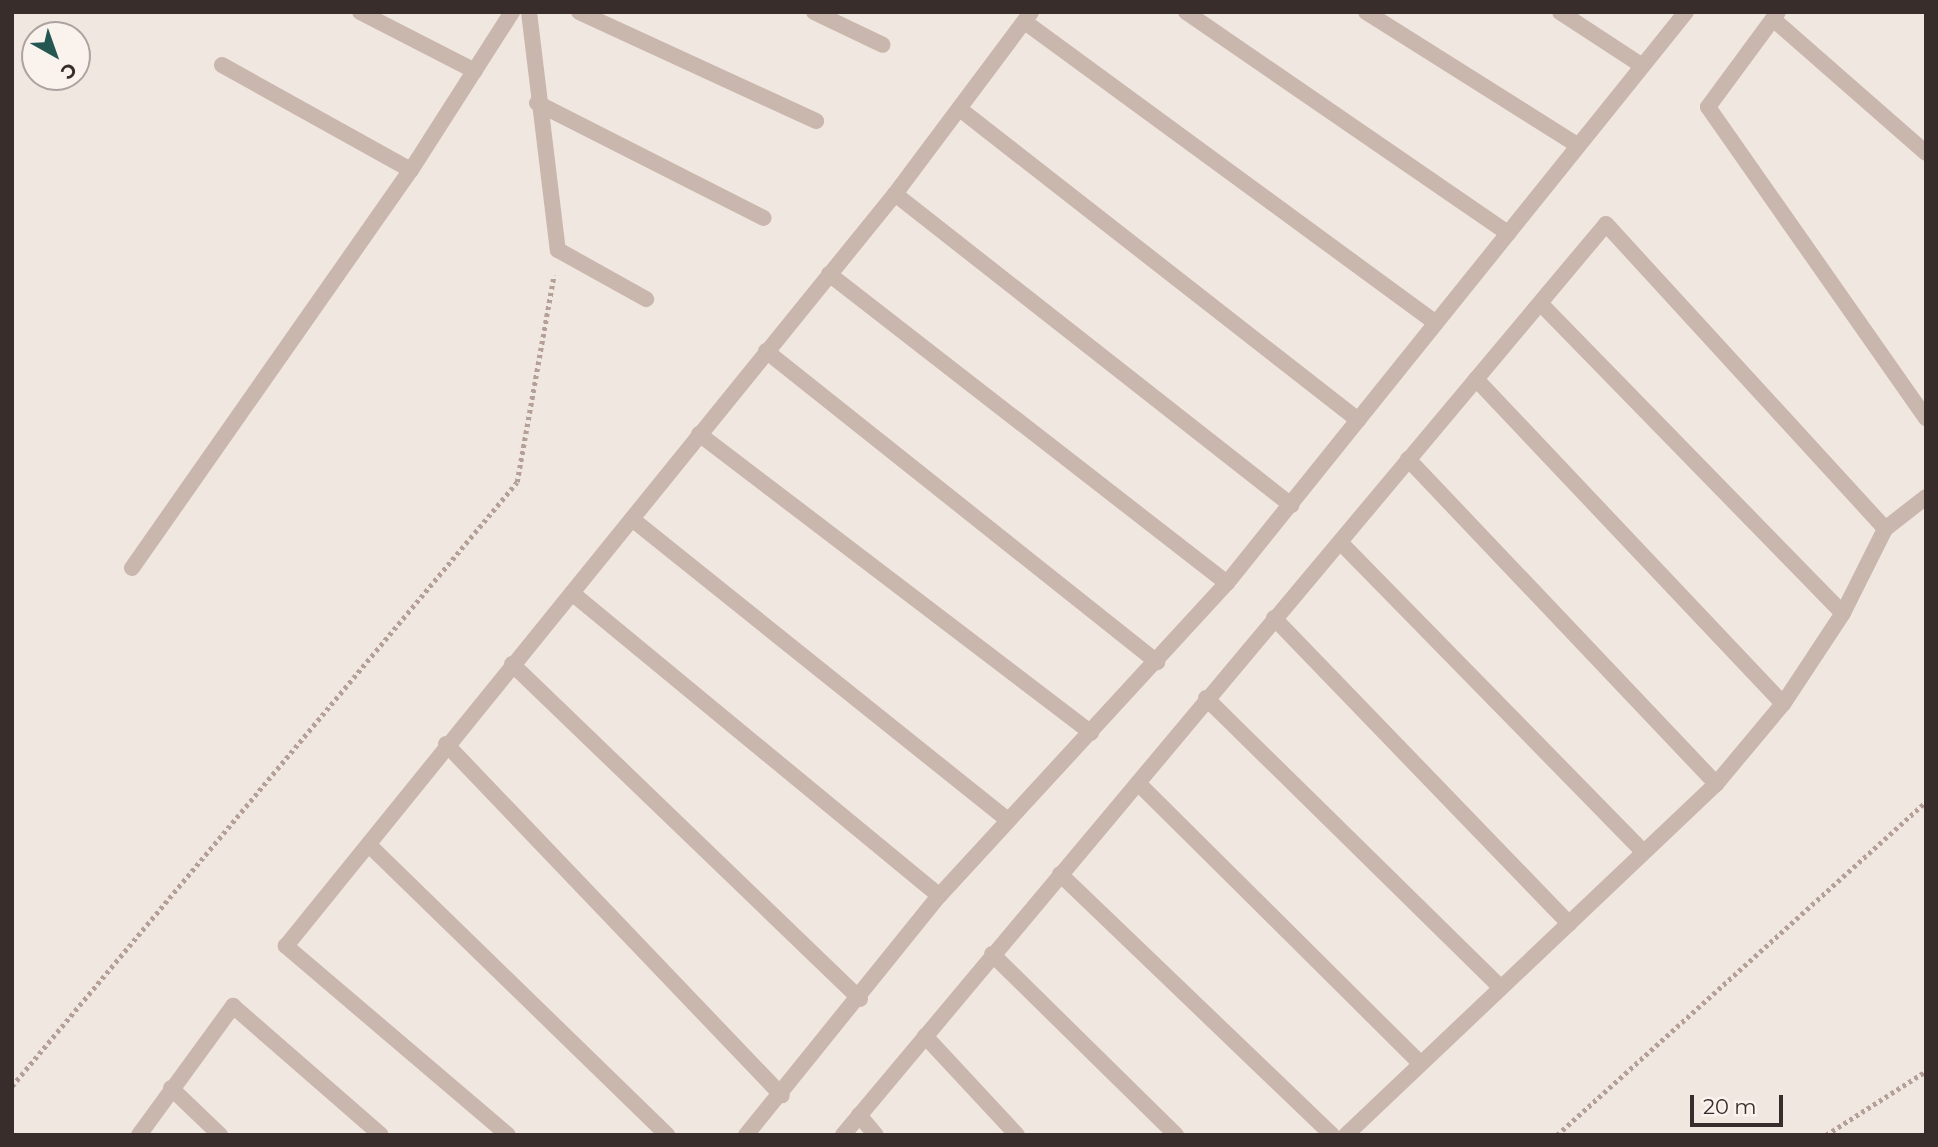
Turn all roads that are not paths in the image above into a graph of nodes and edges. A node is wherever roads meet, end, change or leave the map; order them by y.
1 (360, 12) edge
2 (512, 12) edge
3 (529, 12) edge
4 (579, 12) edge
5 (814, 12) edge
6 (1185, 12) edge
7 (1366, 12) edge
8 (1560, 12) edge
9 (1686, 12) edge
10 (1776, 15) edge
11 (1028, 17) edge
12 (883, 45) dead end
13 (222, 65) dead end
14 (1641, 65) junction
15 (475, 71) junction
16 (537, 103) junction
17 (961, 110) junction
18 (816, 121) dead end
19 (1577, 145) junction
20 (1926, 153) edge
21 (411, 170) junction
22 (895, 194) junction
23 (764, 218) dead end
24 (1508, 233) junction
25 (829, 274) junction
26 (646, 299) dead end
27 (1541, 304) junction
28 (1436, 323) junction
29 (766, 351) junction
30 (1476, 379) junction
31 (1926, 418) edge
32 (1359, 420) junction
33 (699, 434) junction
34 (1409, 459) junction
35 (1926, 498) edge
36 (1291, 505) junction
37 (632, 519) junction
38 (1885, 529) junction
39 (1340, 542) junction
40 (132, 568) dead end
41 (1227, 583) junction
42 (572, 593) junction
43 (1843, 612) junction
44 (1273, 618) junction
45 (1157, 662) junction
46 (512, 664) junction
47 (1206, 698) junction
48 (1783, 704) junction
49 (1091, 733) junction
50 (446, 744) junction
51 (1138, 783) junction
52 (1716, 784) junction
53 (1007, 819) junction
54 (369, 845) junction
55 (1644, 852) junction
56 (1060, 874) junction
57 (939, 896) junction
58 (1569, 924) junction
59 (992, 954) junction
60 (1499, 986) junction
61 (860, 999) junction
62 (925, 1036) junction
63 (1420, 1063) junction
64 (171, 1088) junction
65 (782, 1095) junction
66 (859, 1115) junction
67 (139, 1135) edge
68 (220, 1135) edge
69 (381, 1135) edge
70 (508, 1135) edge
71 (667, 1135) edge
72 (746, 1135) edge
73 (843, 1135) edge
74 (876, 1135) edge
75 (1017, 1135) edge
76 (1176, 1135) edge
77 (1332, 1135) edge
78 (1346, 1135) edge

1 - 15 lane
2 - 15 lane
3 - 16 lane
4 - 18 lane
5 - 12 lane
6 - 24 lane
7 - 19 lane
8 - 14 lane
9 - 14 lane
10 - 20 lane
10 - 31 lane
11 - 17 lane
11 - 28 lane
13 - 21 lane
14 - 19 lane
15 - 21 lane
16 - 23 lane
16 - 26 lane
17 - 22 lane
17 - 32 lane
19 - 24 lane
21 - 40 lane
22 - 25 lane
22 - 36 lane
24 - 28 lane
25 - 29 lane
25 - 41 lane
27 - 30 lane
27 - 38 lane
27 - 43 lane
28 - 32 lane
29 - 33 lane
29 - 45 lane
30 - 34 lane
30 - 48 lane
32 - 36 lane
33 - 37 lane
33 - 49 lane
34 - 39 lane
34 - 52 lane
35 - 38 lane
36 - 41 lane
37 - 42 lane
37 - 53 lane
38 - 43 lane
39 - 44 lane
39 - 55 lane
41 - 45 lane
42 - 46 lane
42 - 57 lane
43 - 48 lane
44 - 47 lane
44 - 58 lane
45 - 49 lane
46 - 50 lane
46 - 61 lane
47 - 51 lane
47 - 60 lane
48 - 52 lane
49 - 53 lane
50 - 54 lane
50 - 65 lane
51 - 56 lane
51 - 63 lane
52 - 55 lane
53 - 57 lane
54 - 70 lane
54 - 71 lane
55 - 58 lane
56 - 59 lane
56 - 77 lane
57 - 61 lane
58 - 60 lane
59 - 62 lane
59 - 76 lane
60 - 63 lane
61 - 65 lane
62 - 66 lane
62 - 75 lane
63 - 78 lane
64 - 67 lane
64 - 68 lane
64 - 69 lane
65 - 72 lane
66 - 73 lane
66 - 74 lane

